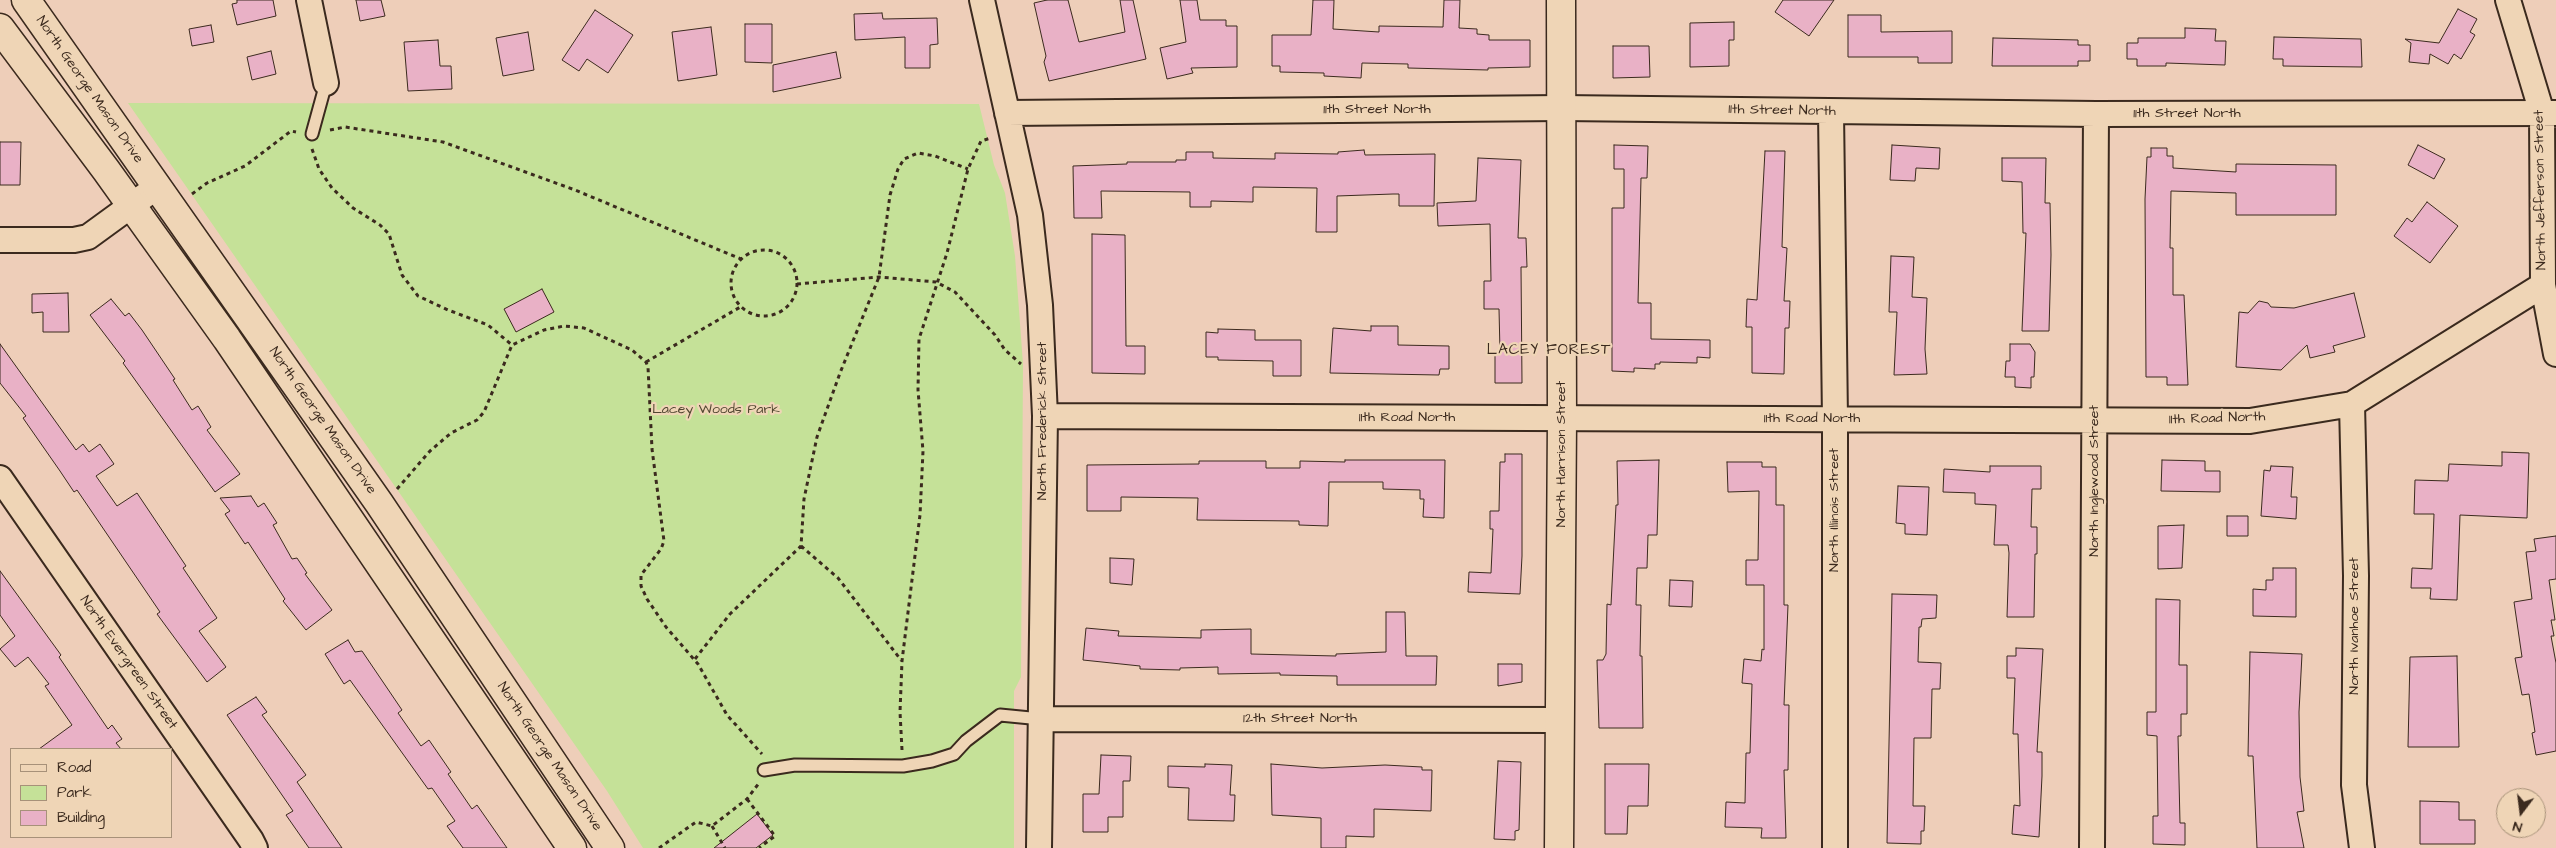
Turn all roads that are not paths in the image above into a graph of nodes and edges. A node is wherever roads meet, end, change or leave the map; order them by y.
1 (26, 0) edge
2 (309, 0) edge
3 (982, 0) edge
4 (1561, 0) edge
5 (2508, 0) edge
6 (0, 28) edge
7 (326, 83) joint
8 (1562, 108) junction
9 (1831, 112) junction
10 (1007, 113) junction
11 (2549, 113) edge
12 (2096, 114) junction
13 (312, 134) road end
14 (158, 186) junction
15 (132, 205) junction
16 (0, 240) edge
17 (2543, 285) junction
18 (2556, 354) edge
19 (2352, 404) junction
20 (1044, 416) junction
21 (1562, 419) junction
22 (1835, 419) junction
23 (2096, 422) junction
24 (0, 478) edge
25 (1041, 719) junction
26 (1559, 720) junction
27 (764, 770) road end
28 (255, 848) edge
29 (572, 848) edge
30 (610, 848) edge
31 (1040, 848) edge
32 (1559, 848) edge
33 (1835, 848) edge
34 (2092, 848) edge
35 (2362, 848) edge

1 - 14 main road, North George Mason Drive
2 - 7 street
3 - 10 street, North Frederick Street
4 - 8 main road, North Harrison Street
5 - 11 street, North Jefferson Street
6 - 15 main road
7 - 13 lane
8 - 9 street, 11th Street North
8 - 10 street, 11th Street North
8 - 21 main road, North Harrison Street
9 - 12 street, 11th Street North
9 - 22 street, North Illinois Street
10 - 20 street, North Frederick Street
11 - 12 street, 11th Street North
11 - 17 street, North Jefferson Street
12 - 23 street, North Inglewood Street
14 - 15 street
14 - 30 main road, North George Mason Drive
15 - 16 street
15 - 29 main road
17 - 18 street, North Jefferson Street
17 - 19 street, 11th Road North
19 - 23 street, 11th Road North
19 - 35 street, North Ivanhoe Street
20 - 21 street, 11th Road North
20 - 25 street, North Frederick Street
21 - 22 street, 11th Road North
21 - 26 main road, North Harrison Street
22 - 23 street, 11th Road North
22 - 33 street, North Illinois Street
23 - 34 street, North Inglewood Street
24 - 28 street, North Evergreen Street
25 - 26 street, 12th Street North
25 - 27 lane
25 - 31 street, North Frederick Street
26 - 32 main road, North Harrison Street

